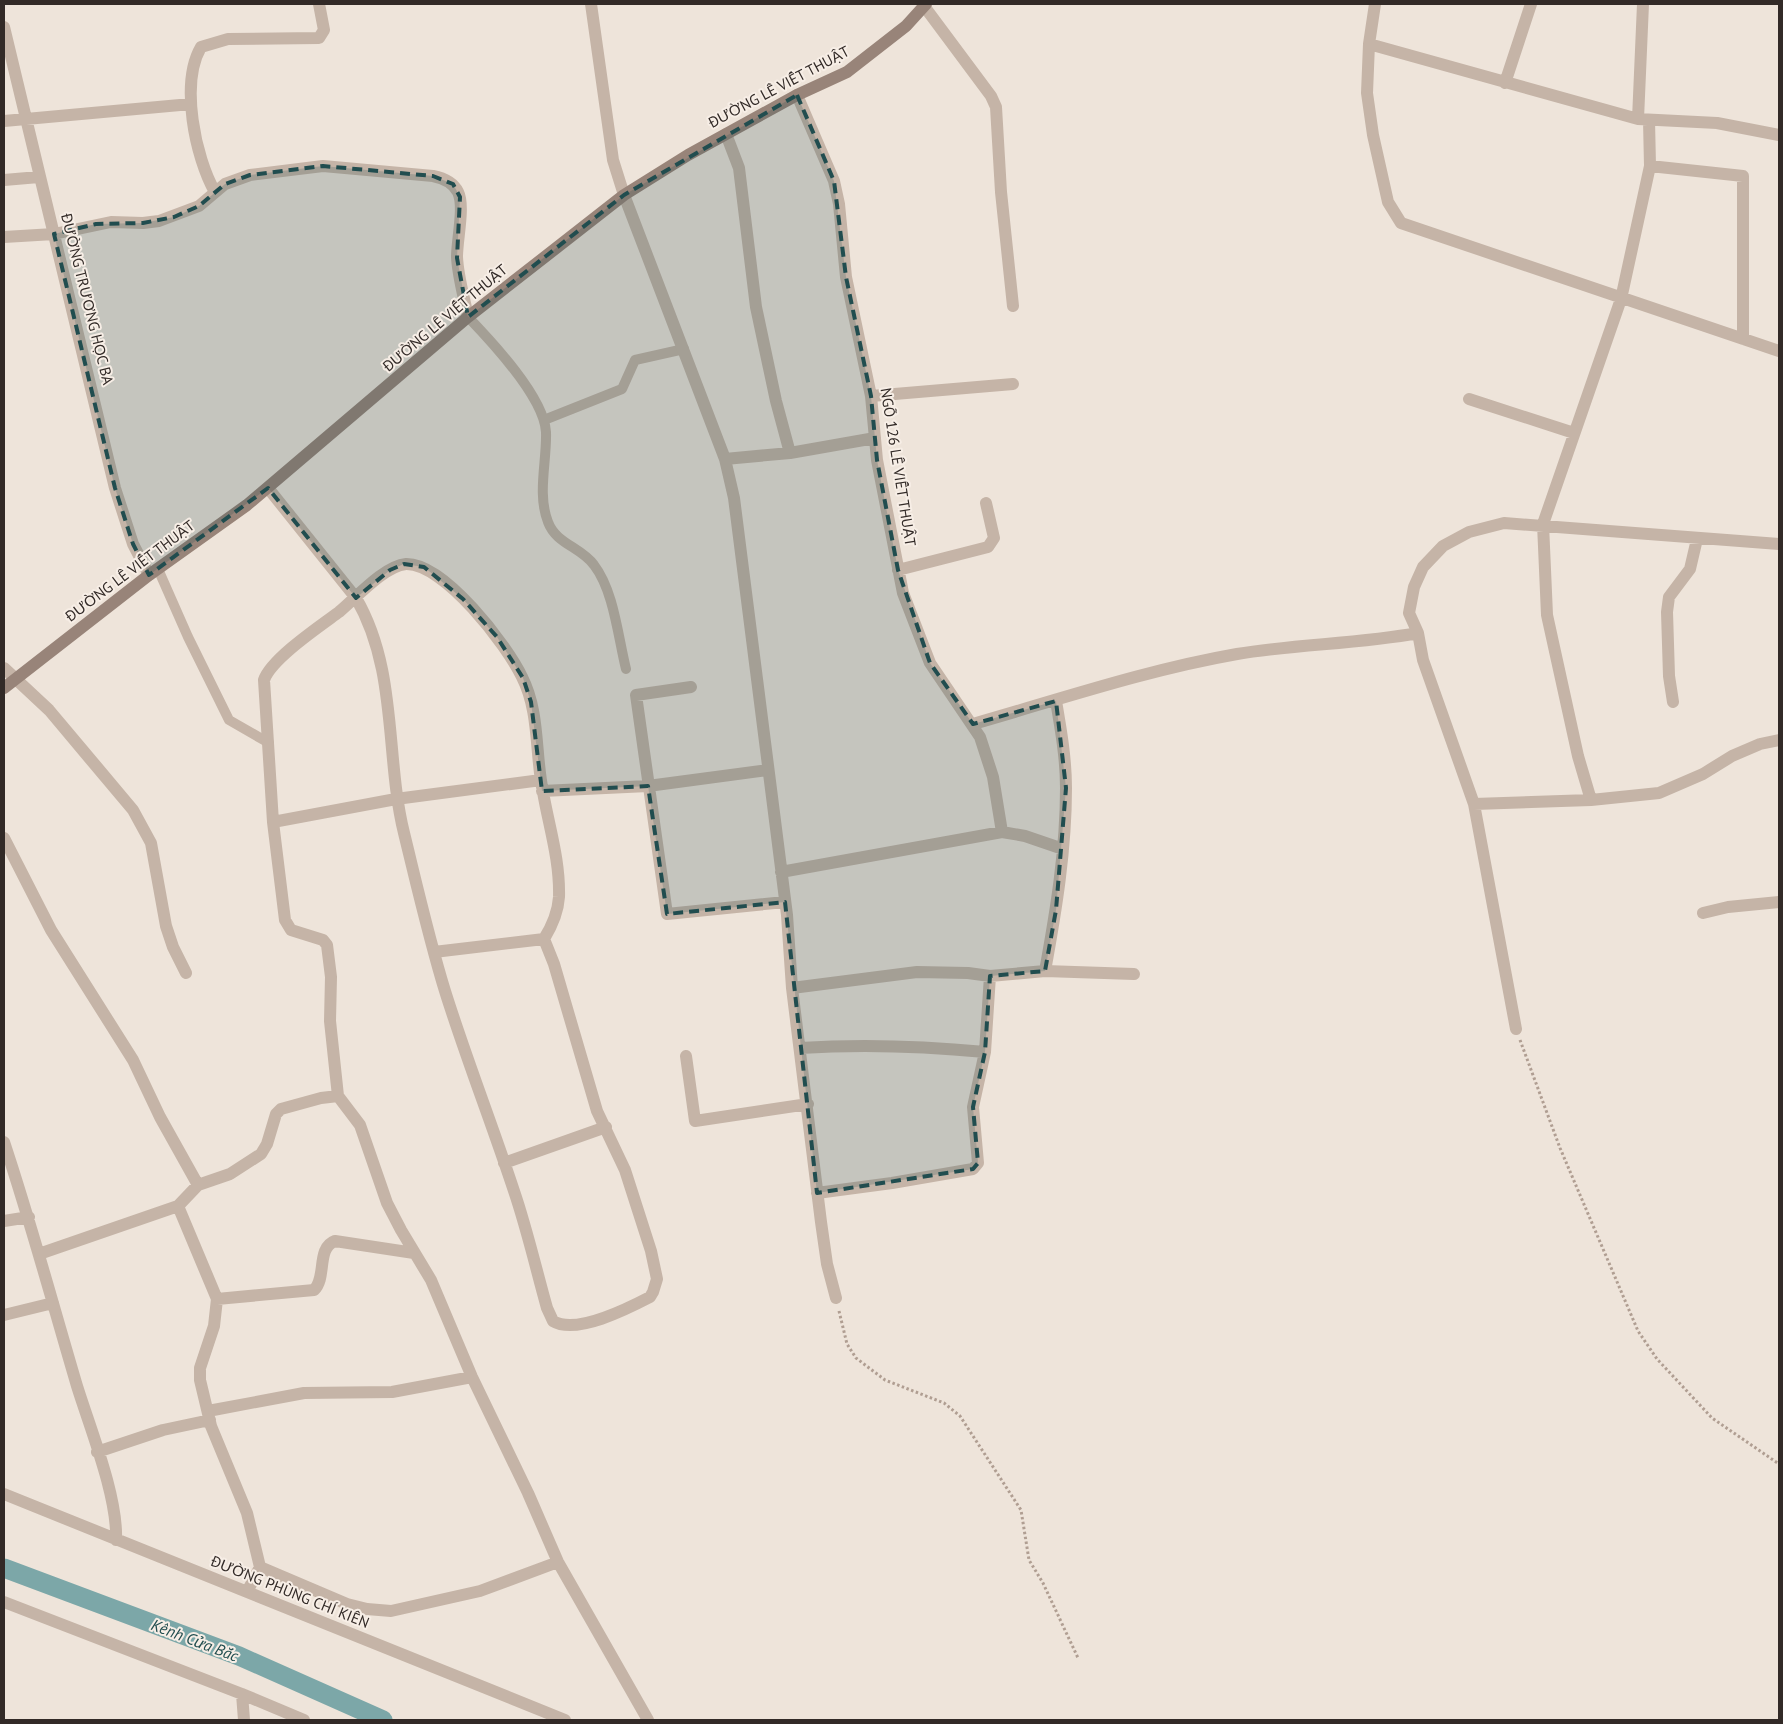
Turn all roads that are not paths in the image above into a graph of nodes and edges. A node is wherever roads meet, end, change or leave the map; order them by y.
1 (319, 4) edge
2 (591, 4) edge
3 (1376, 4) edge
4 (1530, 4) edge
5 (1643, 4) edge
6 (925, 5) edge
7 (4, 27) edge
8 (1370, 44) junction
9 (1505, 83) junction
10 (797, 95) junction
11 (191, 104) junction
12 (25, 119) junction
13 (1644, 119) junction
14 (4, 121) edge
15 (726, 134) junction
16 (1779, 135) edge
17 (1650, 166) junction
18 (39, 177) junction
19 (4, 180) edge
20 (215, 192) junction
21 (624, 195) junction
22 (54, 234) junction
23 (4, 237) edge
24 (1621, 299) junction
25 (1014, 306) dead end
26 (468, 317) junction
27 (1743, 339) junction
28 (684, 350) junction
29 (1779, 351) edge
30 (1013, 384) dead end
31 (871, 396) junction
32 (1469, 399) dead end
33 (544, 420) junction
34 (1574, 433) junction
35 (875, 438) junction
36 (790, 453) junction
37 (725, 459) junction
38 (268, 488) junction
39 (986, 504) dead end
40 (1542, 524) junction
41 (1697, 539) junction
42 (1779, 544) edge
43 (898, 570) junction
44 (154, 572) junction
45 (356, 598) junction
46 (1418, 633) junction
47 (4, 668) edge
48 (626, 669) dead end
49 (16, 678) junction
50 (691, 687) dead end
51 (4, 688) edge
52 (1056, 701) junction
53 (1673, 702) dead end
54 (973, 724) junction
55 (1779, 740) edge
56 (269, 743) junction
57 (768, 770) junction
58 (542, 785) junction
59 (648, 786) junction
60 (396, 799) junction
61 (1591, 800) junction
62 (1474, 804) junction
63 (273, 822) junction
64 (1002, 832) junction
65 (4, 838) edge
66 (1063, 849) junction
67 (781, 872) junction
68 (786, 902) junction
69 (1779, 902) edge
70 (1703, 913) dead end
71 (544, 939) junction
72 (434, 952) junction
73 (1045, 971) junction
74 (186, 973) dead end
75 (1134, 974) dead end
76 (990, 976) junction
77 (792, 988) junction
78 (1516, 1029) road end
79 (800, 1048) junction
80 (985, 1052) junction
81 (686, 1056) dead end
82 (338, 1096) junction
83 (808, 1104) junction
84 (606, 1127) junction
85 (4, 1142) edge
86 (504, 1164) junction
87 (198, 1185) junction
88 (817, 1193) junction
89 (178, 1206) junction
90 (29, 1217) junction
91 (4, 1222) edge
92 (414, 1253) junction
93 (39, 1254) junction
94 (836, 1298) road end
95 (217, 1299) junction
96 (53, 1303) junction
97 (4, 1316) edge
98 (472, 1377) junction
99 (209, 1416) junction
100 (97, 1452) junction
101 (4, 1494) edge
102 (116, 1540) junction
103 (558, 1562) junction
104 (260, 1567) junction
105 (247, 1592) junction
106 (4, 1602) edge
107 (242, 1694) junction
108 (244, 1720) edge
109 (304, 1720) edge
110 (565, 1720) edge
111 (648, 1720) edge

1 - 11 street
2 - 21 street
3 - 8 street
4 - 9 street
5 - 13 street
6 - 10 main road, ĐƯỜNG LÊ VIẾT THUẬT
6 - 25 street
7 - 12 street, ĐƯỜNG TRƯƠNG HỌC BA
8 - 9 street
8 - 24 street
9 - 13 street
10 - 15 main road, ĐƯỜNG LÊ VIẾT THUẬT
10 - 31 street, NGÕ 126 LÊ VIẾT THUẬT
11 - 12 street
11 - 20 street
12 - 14 street
12 - 18 street, ĐƯỜNG TRƯƠNG HỌC BA
13 - 16 street
13 - 17 street
15 - 21 main road, ĐƯỜNG LÊ VIẾT THUẬT
15 - 36 street
17 - 24 street
17 - 27 street
18 - 19 street
18 - 22 street, ĐƯỜNG TRƯƠNG HỌC BA
20 - 22 street
20 - 26 street
21 - 26 main road, ĐƯỜNG LÊ VIẾT THUẬT
21 - 28 street
22 - 23 street
22 - 44 street, ĐƯỜNG TRƯƠNG HỌC BA
24 - 27 street
24 - 34 street
26 - 33 lane
26 - 38 main road, ĐƯỜNG LÊ VIẾT THUẬT
27 - 29 street
28 - 33 lane
28 - 37 street
30 - 31 street
31 - 35 street, NGÕ 126 LÊ VIẾT THUẬT
32 - 34 street
33 - 48 lane
34 - 40 street
35 - 36 street
35 - 43 street, NGÕ 126 LÊ VIẾT THUẬT
36 - 37 street
37 - 57 street
38 - 44 main road, ĐƯỜNG LÊ VIẾT THUẬT
38 - 45 street
39 - 43 street
40 - 41 street
40 - 46 street
40 - 61 street
41 - 42 street
41 - 53 street
43 - 54 street, NGÕ 126 LÊ VIẾT THUẬT
44 - 49 main road, ĐƯỜNG LÊ VIẾT THUẬT
44 - 56 lane
45 - 56 street
45 - 58 street
45 - 60 street
46 - 52 street
46 - 62 street
47 - 49 street
49 - 51 main road, ĐƯỜNG LÊ VIẾT THUẬT
49 - 74 street
50 - 59 street
52 - 54 street
52 - 66 street
54 - 64 street, NGÕ 126 LÊ VIẾT THUẬT
55 - 61 street
56 - 63 street
57 - 59 street
57 - 67 street
58 - 59 street
58 - 60 street
58 - 71 street
59 - 68 street
60 - 63 street
60 - 72 street
61 - 62 street
62 - 78 street
63 - 82 street
64 - 66 street
64 - 67 street
65 - 87 street
66 - 73 street
67 - 68 street
68 - 77 street
69 - 70 street
71 - 72 street
71 - 84 street
72 - 86 street
73 - 75 street
73 - 76 street
76 - 77 street
76 - 80 street
77 - 79 street
79 - 80 street
79 - 83 street
80 - 88 street
81 - 83 street
82 - 87 street
82 - 92 street
83 - 88 street
84 - 86 street
84 - 86 street
85 - 90 street
87 - 89 street
88 - 94 street
89 - 93 street
89 - 95 street
90 - 91 street
90 - 93 street
92 - 95 street
92 - 98 street
93 - 96 street
95 - 99 street
96 - 97 street
96 - 100 street
98 - 99 street
98 - 103 street
99 - 100 street
99 - 104 street
100 - 102 street
101 - 102 street, ĐƯỜNG PHÙNG CHÍ KIÊN
102 - 105 street, ĐƯỜNG PHÙNG CHÍ KIÊN
103 - 104 street
103 - 111 street
104 - 105 street
105 - 110 street, ĐƯỜNG PHÙNG CHÍ KIÊN
106 - 107 street
107 - 108 street
107 - 109 street

